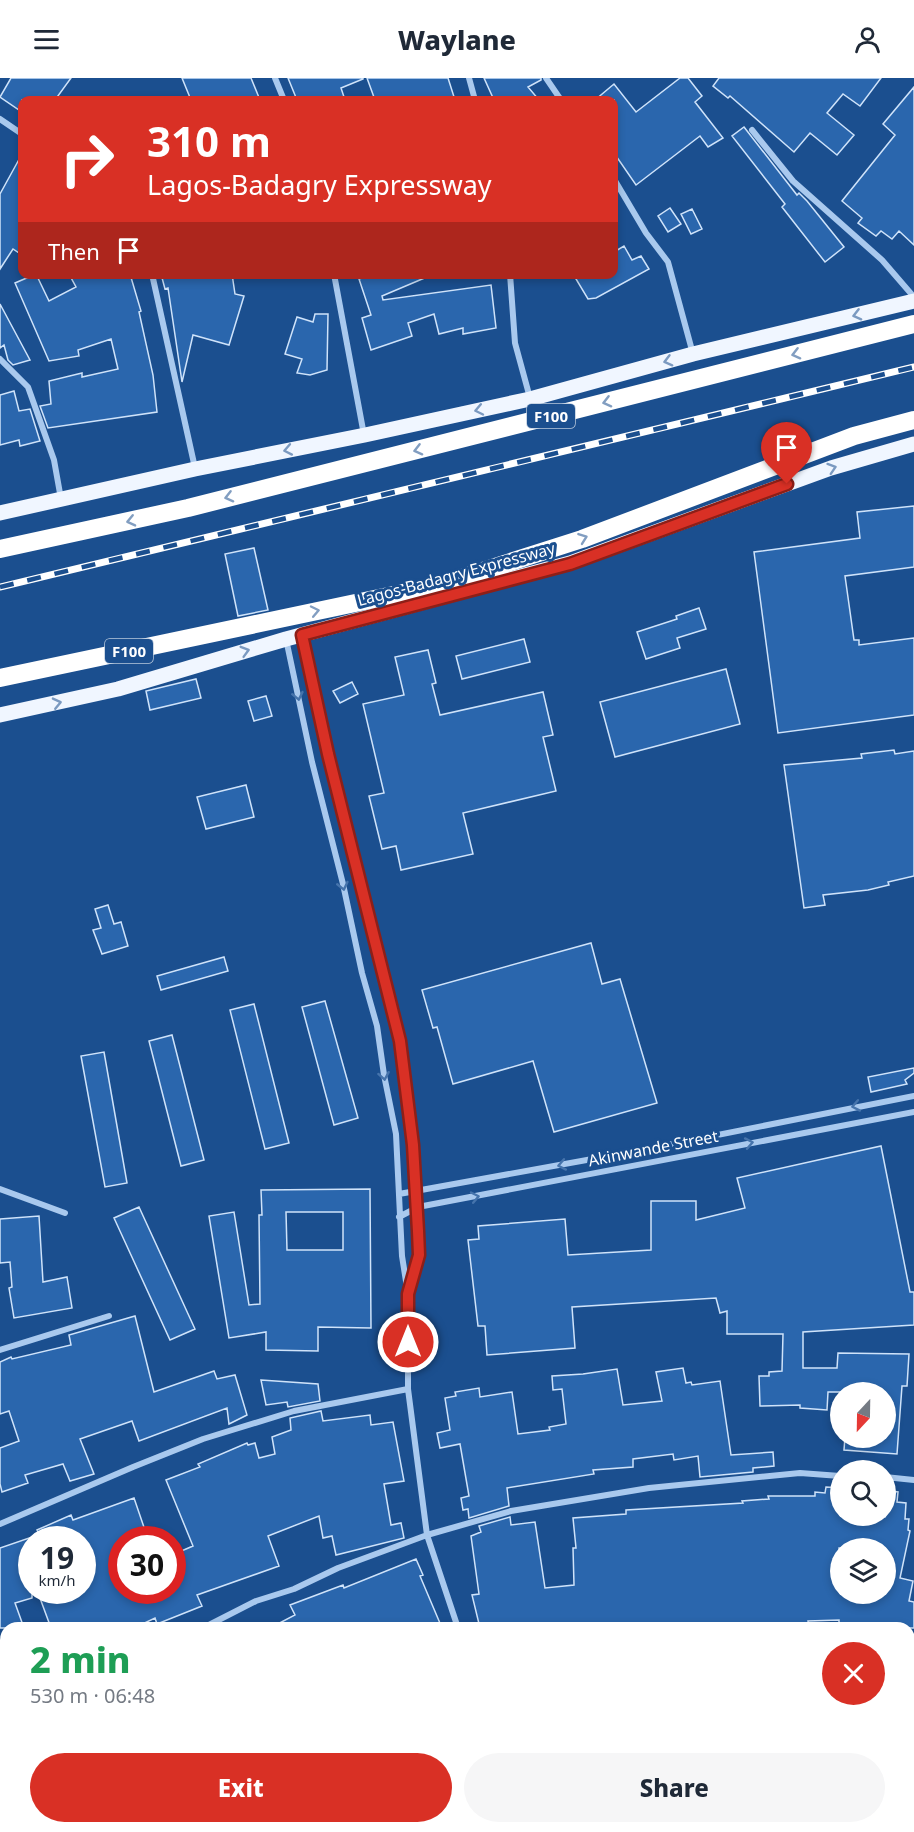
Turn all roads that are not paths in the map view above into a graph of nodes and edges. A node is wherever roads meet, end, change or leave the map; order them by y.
1 (275, 78) edge
2 (469, 78) edge
3 (546, 78) edge
4 (282, 96) edge
5 (474, 96) edge
6 (558, 96) edge
7 (0, 119) edge
8 (752, 130) dead end
9 (18, 131) edge
10 (618, 186) edge
11 (153, 279) edge
12 (335, 279) edge
13 (510, 279) edge
14 (914, 299) edge
15 (914, 324) edge
16 (693, 354) junction
17 (0, 359) edge
18 (530, 399) junction
19 (914, 420) edge
20 (364, 435) junction
21 (914, 444) edge
22 (195, 469) junction
23 (61, 500) junction
24 (0, 513) edge
25 (0, 549) edge
26 (302, 635) junction
27 (286, 639) junction
28 (0, 678) edge
29 (0, 715) edge
30 (914, 1096) edge
31 (914, 1112) edge
32 (0, 1189) edge
33 (417, 1192) junction
34 (399, 1194) junction
35 (418, 1207) junction
36 (65, 1213) dead end
37 (399, 1217) junction
38 (408, 1294) junction
39 (109, 1316) dead end
40 (0, 1350) edge
41 (408, 1389) junction
42 (830, 1475) edge
43 (896, 1478) edge
44 (914, 1479) edge
45 (0, 1524) edge
46 (427, 1535) junction
47 (215, 1622) edge
48 (456, 1622) edge

1 - 4 street
2 - 5 street
3 - 6 street
7 - 9 street
8 - 14 street
10 - 16 street
11 - 22 street
12 - 20 street
13 - 18 street
14 -> 16 main road
15 -> 25 highway, F100
16 -> 18 main road
17 - 23 street
18 -> 20 main road
28 -> 19 highway, Lagos-Badagry Expressway / F100
20 -> 22 main road
26 -> 21 main road, Lagos-Badagry Expressway
22 - 23 main road
23 - 24 main road
26 - 27 main road, Lagos-Badagry Expressway
26 - 33 street
29 -> 27 main road, Lagos-Badagry Expressway
27 -> 34 street
30 -> 33 street, Akinwande Street
35 -> 31 street, Akinwande Street
32 - 36 street
33 - 34 street, Akinwande Street
33 - 35 street
34 - 37 street
35 - 37 street, Akinwande Street
35 - 38 street
37 - 38 street
38 - 41 street
39 - 40 street
41 - 45 street
41 - 46 street
42 - 46 street
43 - 44 street
46 - 47 street
46 - 48 street

